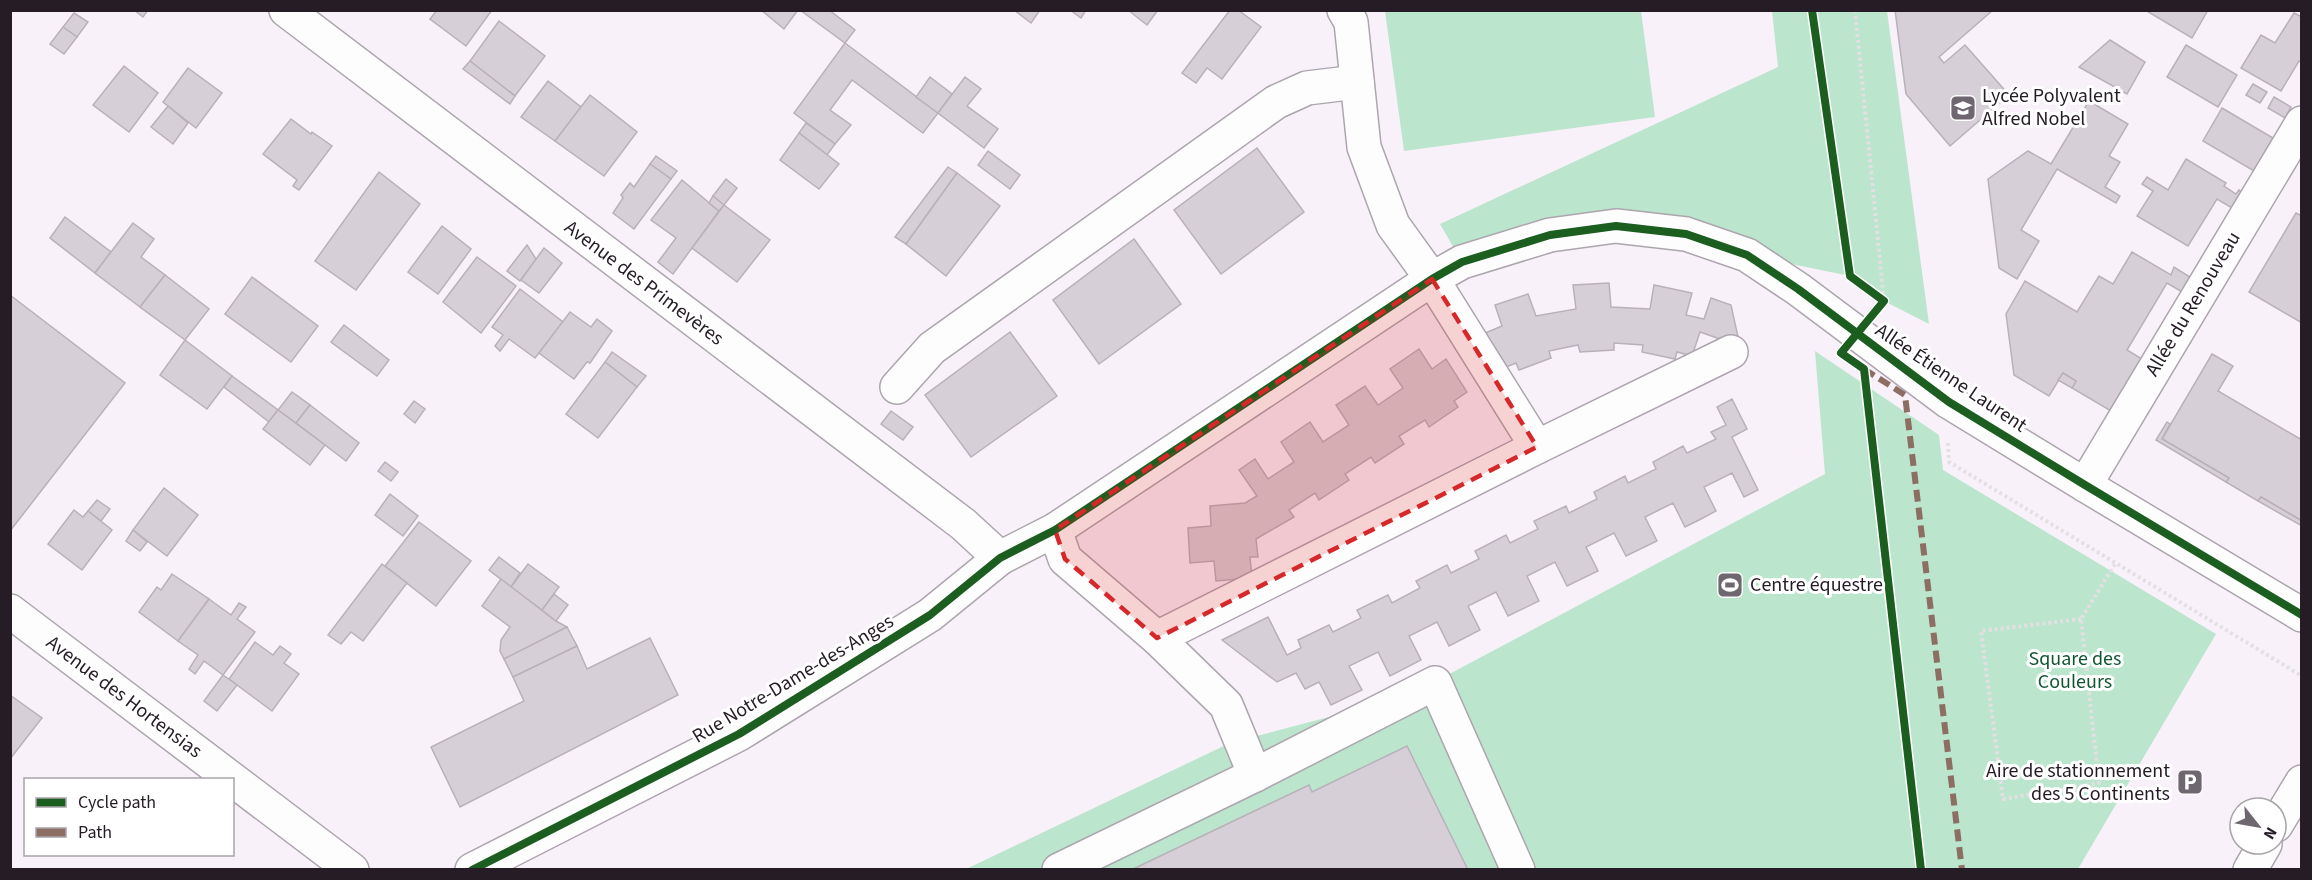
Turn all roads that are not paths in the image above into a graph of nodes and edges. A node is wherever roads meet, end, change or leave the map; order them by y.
1 (286, 10) edge
2 (1344, 10) edge
3 (1357, 82) junction
4 (2301, 123) edge
5 (1432, 279) junction
6 (1731, 352) dead end
7 (897, 387) dead end
8 (1537, 447) junction
9 (2085, 485) junction
10 (1055, 530) junction
11 (1000, 558) junction
12 (10, 611) edge
13 (2301, 615) edge
14 (1157, 638) junction
15 (1255, 775) junction
16 (231, 778) edge
17 (234, 781) edge
18 (2301, 782) edge
19 (2288, 804) edge
20 (2258, 856) edge
21 (352, 870) edge
22 (472, 870) edge
23 (1059, 870) edge
24 (1518, 870) edge
25 (2250, 870) edge

1 - 11 street, Avenue des Primevères
2 - 3 street
3 - 5 street
3 - 7 street
4 - 9 street, Allée du Renouveau
5 - 8 street
5 - 9 street, Allée Étienne Laurent
5 - 10 street, Allée Étienne Laurent
6 - 8 street
8 - 14 street
9 - 13 street, Allée Étienne Laurent
10 - 11 street, Rue Notre-Dame-des-Anges
10 - 14 street
11 - 22 street, Rue Notre-Dame-des-Anges
12 - 16 street, Avenue des Hortensias
14 - 15 street
15 - 23 street
15 - 24 street
17 - 21 street, Avenue des Hortensias
18 - 19 street
20 - 25 street

